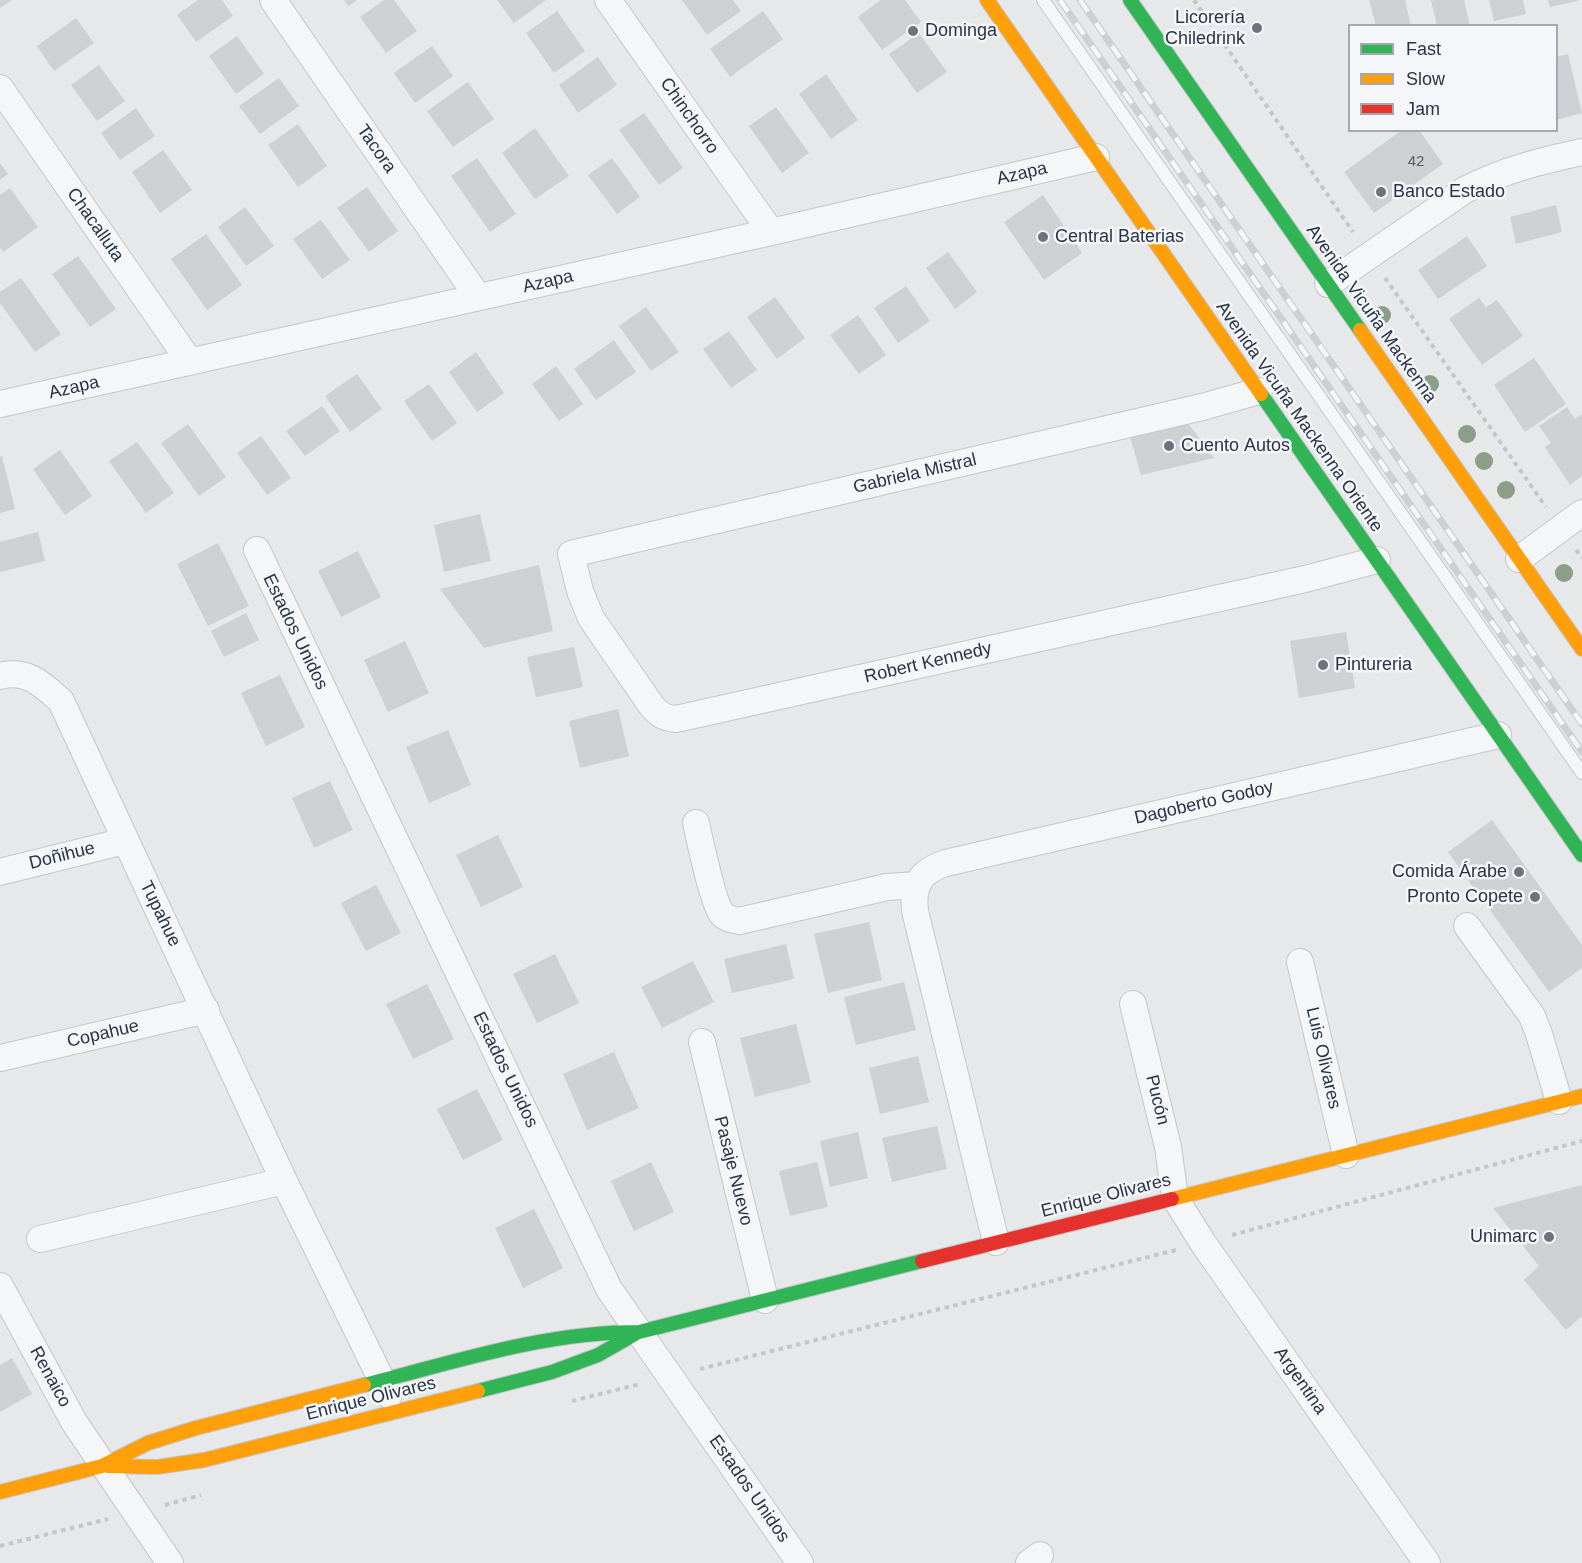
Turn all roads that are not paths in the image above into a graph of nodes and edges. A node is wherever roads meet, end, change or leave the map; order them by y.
1 (273, 0) edge
2 (608, 0) edge
3 (987, 0) edge
4 (1043, 0) edge
5 (1140, 2) edge
6 (0, 88) edge
7 (1582, 152) edge
8 (1096, 157) junction
9 (771, 232) junction
10 (1328, 284) junction
11 (478, 297) junction
12 (190, 362) junction
13 (1259, 391) junction
14 (0, 404) edge
15 (1582, 513) edge
16 (256, 550) dead end
17 (571, 554) joint
18 (1519, 559) junction
19 (1377, 560) junction
20 (1582, 649) edge
21 (5, 675) edge
22 (1498, 735) junction
23 (1582, 773) edge
24 (696, 823) dead end
25 (125, 841) junction
26 (1582, 855) edge
27 (0, 872) edge
28 (917, 885) junction
29 (1467, 926) dead end
30 (1300, 962) dead end
31 (1133, 1004) dead end
32 (206, 1010) junction
33 (702, 1042) dead end
34 (0, 1058) edge
35 (1571, 1098) edge
36 (1346, 1155) junction
37 (284, 1181) junction
38 (1175, 1198) junction
39 (40, 1239) dead end
40 (996, 1242) junction
41 (0, 1286) edge
42 (765, 1300) junction
43 (639, 1332) junction
44 (382, 1380) junction
45 (397, 1412) junction
46 (102, 1466) junction
47 (0, 1492) edge
48 (170, 1563) edge
49 (800, 1563) edge
50 (1427, 1563) edge

1 - 11 street, Tacora
2 - 9 street, Chinchorro
3 - 8 main road, Avenida Vicuña Mackenna Oriente
4 - 23 lane
5 - 10 main road, Avenida Vicuña Mackenna
6 - 12 street, Chacalluta
7 - 10 street
8 - 9 street, Azapa
8 - 13 main road, Avenida Vicuña Mackenna Oriente
9 - 11 street, Azapa
10 - 18 main road, Avenida Vicuña Mackenna
11 - 12 street, Azapa
12 - 14 street, Azapa
13 - 17 street, Gabriela Mistral
13 - 19 main road, Avenida Vicuña Mackenna Oriente
15 - 18 street
16 - 43 street, Estados Unidos
17 - 19 street, Robert Kennedy
18 - 20 main road, Avenida Vicuña Mackenna
19 - 22 main road, Avenida Vicuña Mackenna Oriente
21 - 25 street, Tupahue
22 - 26 main road, Avenida Vicuña Mackenna Oriente
22 - 28 street, Dagoberto Godoy
24 - 28 street
25 - 27 street, Doñihue
25 - 32 street, Tupahue
28 - 40 street
29 - 35 street
30 - 36 street, Luis Olivares
31 - 38 street, Pucón
32 - 34 street, Copahue
32 - 37 street, Tupahue
33 - 42 street, Pasaje Nuevo
35 - 36 main road, Enrique Olivares
36 - 38 main road, Enrique Olivares
37 - 39 street
37 - 44 street, Tupahue
38 - 40 main road, Enrique Olivares
38 - 50 street, Argentina
40 - 42 main road, Enrique Olivares
41 - 46 street, Renaico
42 - 43 main road, Enrique Olivares
43 - 44 main road, Enrique Olivares
43 - 45 main road, Enrique Olivares
43 - 49 street, Estados Unidos
44 - 45 street, Tupahue
44 - 46 main road, Enrique Olivares
45 - 46 main road, Enrique Olivares
46 - 47 main road, Enrique Olivares
46 - 48 street, Renaico

